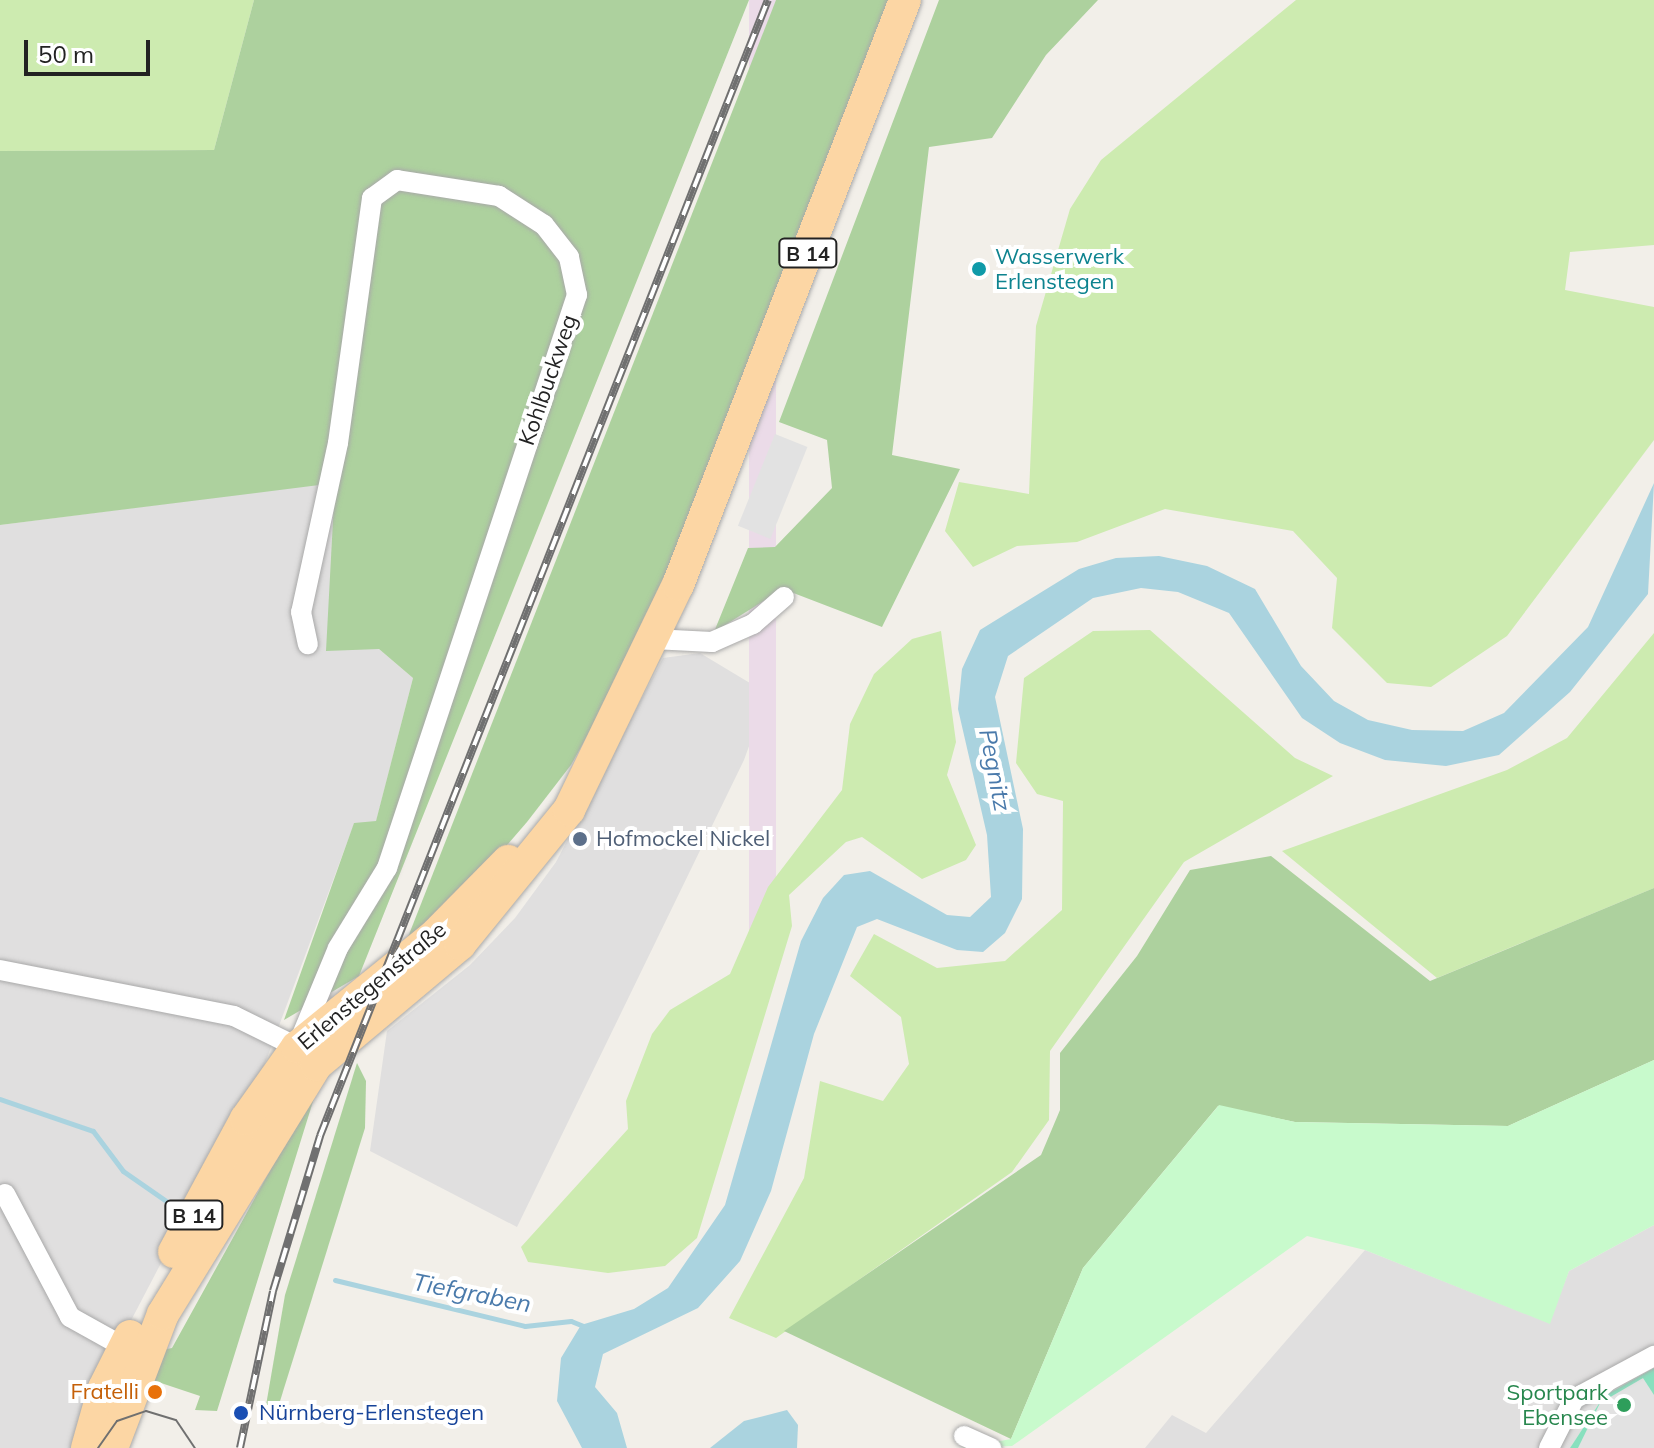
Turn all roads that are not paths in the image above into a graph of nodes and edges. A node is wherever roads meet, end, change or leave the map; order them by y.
1 (905, 0) edge
2 (784, 597) dead end
3 (653, 639) junction
4 (308, 644) dead end
5 (0, 970) edge
6 (307, 1056) junction
7 (5, 1194) dead end
8 (132, 1352) junction
9 (1654, 1356) edge
10 (964, 1436) dead end
11 (87, 1448) edge
12 (112, 1448) edge
13 (991, 1448) edge
14 (1549, 1448) edge

1 - 3 main road, Erlenstegenstraße / B 14
2 - 3 street
3 - 6 main road, Erlenstegenstraße / B 14
4 - 6 street, Kohlbuckweg
5 - 6 street
6 - 8 main road, Erlenstegenstraße / B 14
7 - 8 street
8 - 11 main road, Erlenstegenstraße / B 14
8 - 12 main road, Erlenstegenstraße / B 14
9 - 14 street
10 - 13 street

